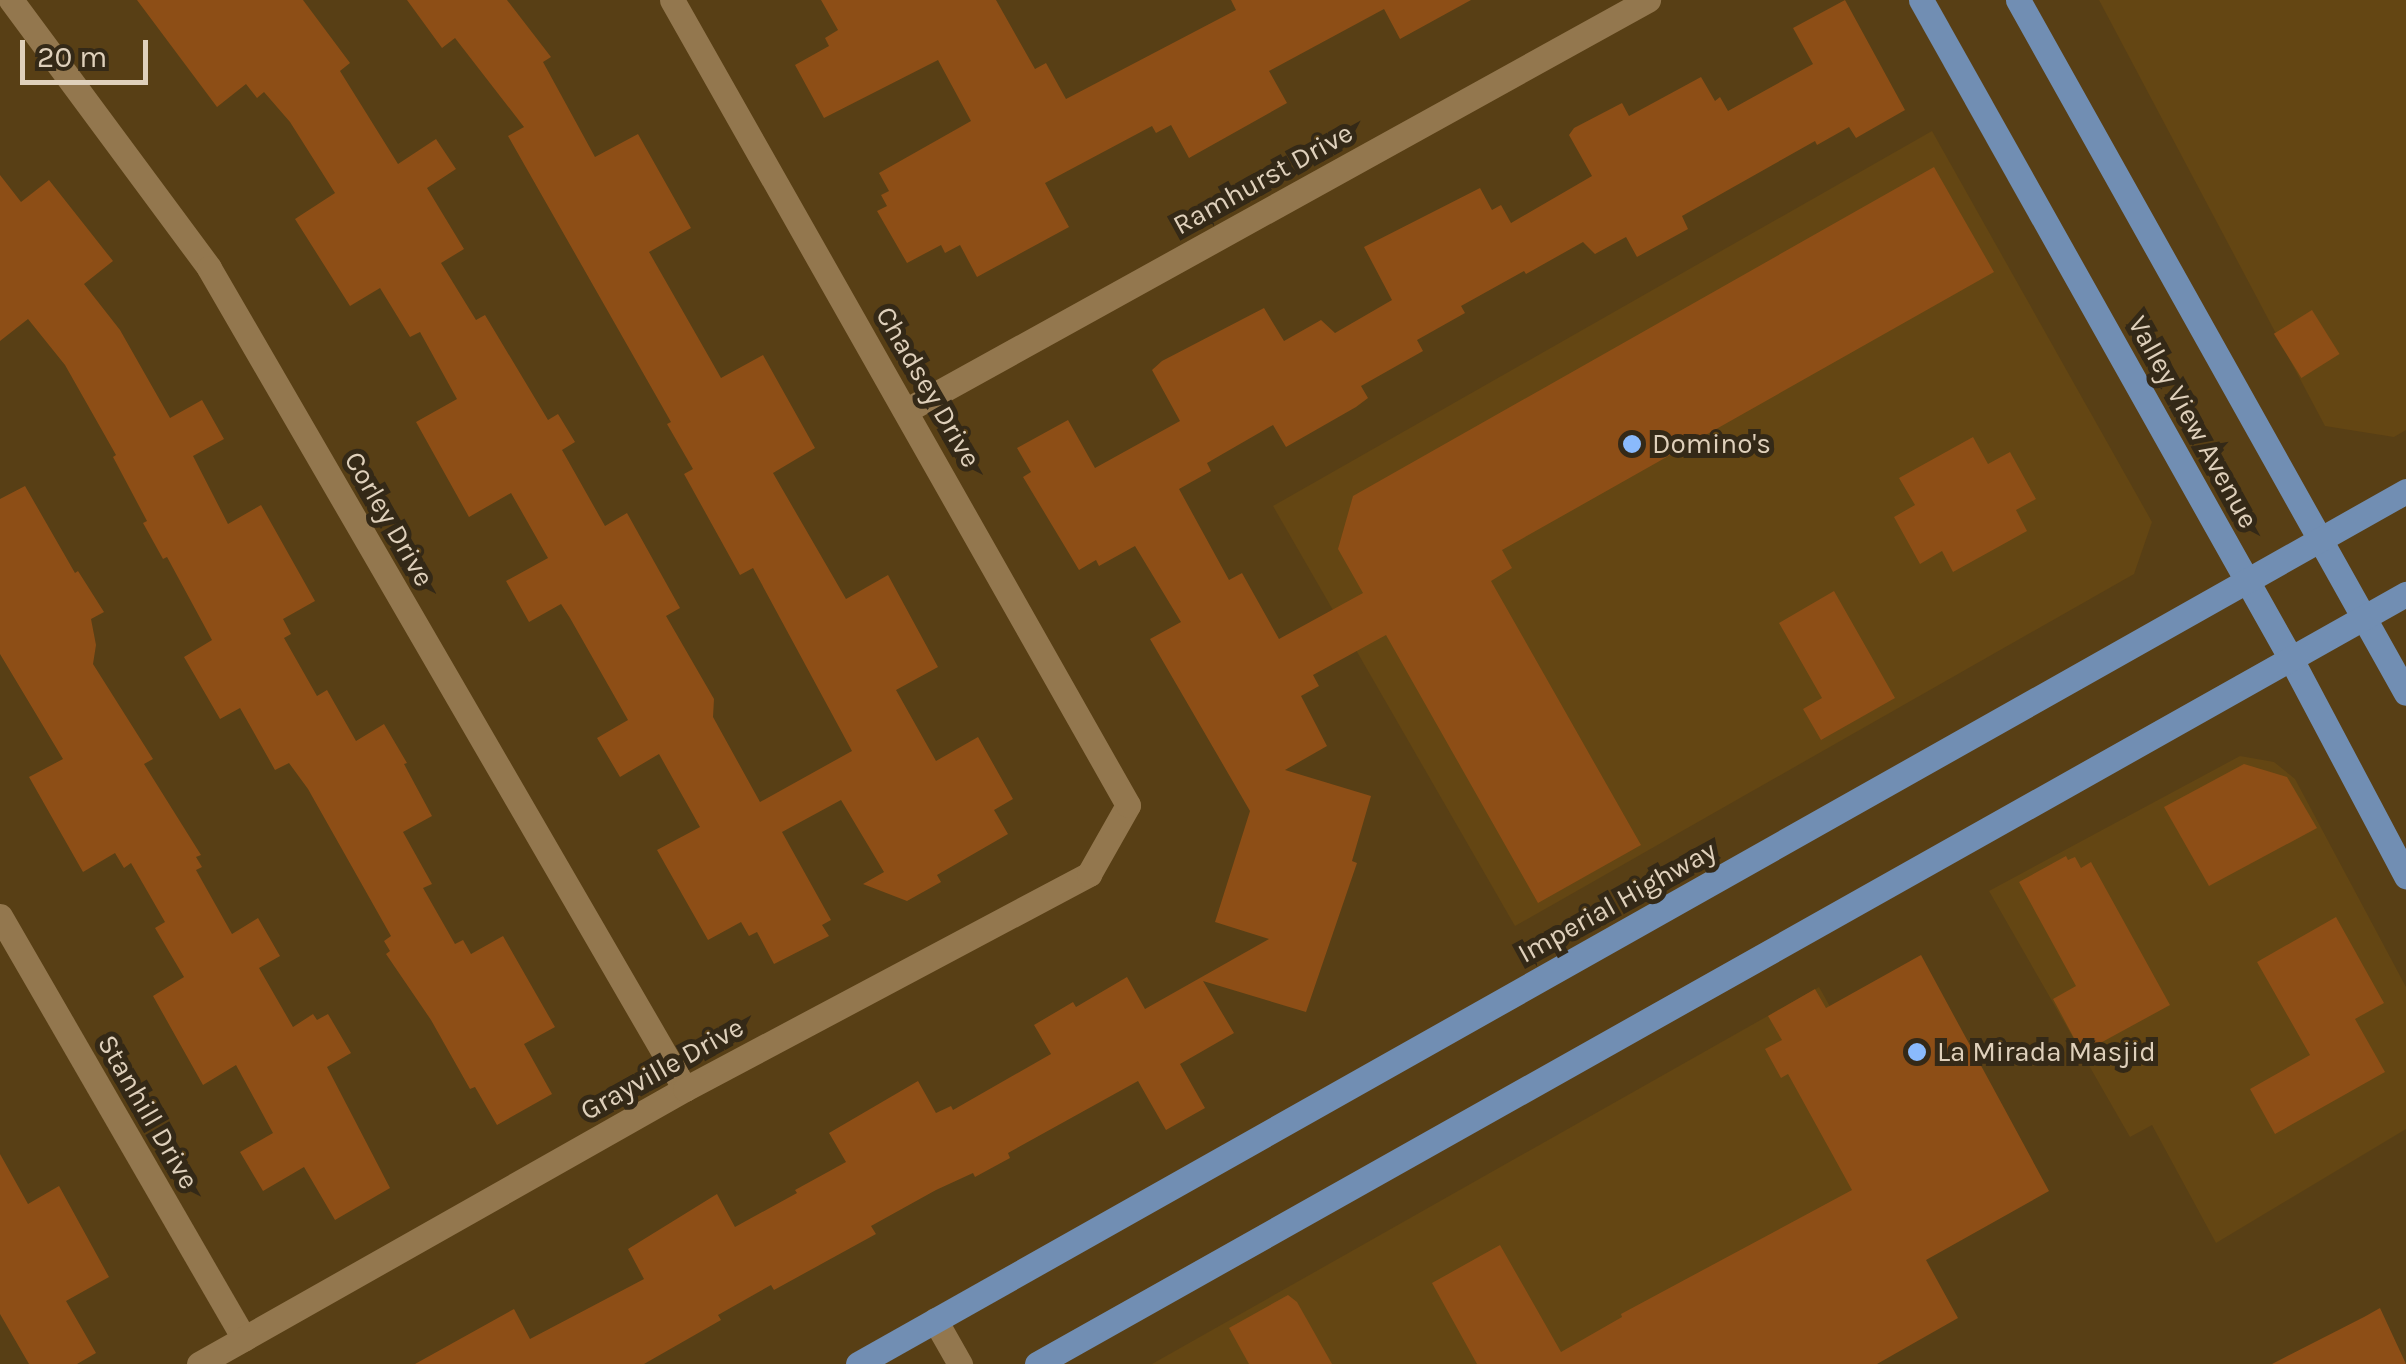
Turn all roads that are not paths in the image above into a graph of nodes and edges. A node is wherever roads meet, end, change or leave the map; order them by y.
1 (11, 0) edge
2 (672, 0) edge
3 (1648, 0) edge
4 (1921, 0) edge
5 (2018, 0) edge
6 (907, 410) junction
7 (2406, 491) edge
8 (2322, 539) junction
9 (2248, 581) junction
10 (2406, 594) edge
11 (2366, 616) junction
12 (2291, 659) junction
13 (2406, 693) edge
14 (1128, 805) joint
15 (2406, 876) edge
16 (0, 916) edge
17 (685, 1088) junction
18 (935, 1320) junction
19 (244, 1339) junction
20 (200, 1364) edge
21 (858, 1364) edge
22 (960, 1364) edge
23 (1037, 1364) edge

1 - 17 street, Corley Drive
2 - 6 street, Chadsey Drive
3 - 6 street, Ramhurst Drive
4 - 9 main road, Valley View Avenue
5 - 8 main road, Valley View Avenue
6 - 14 street, Chadsey Drive
7 - 8 main road, Imperial Highway
8 - 9 main road, Imperial Highway
8 - 11 main road, Valley View Avenue
9 - 12 main road, Valley View Avenue
9 - 18 main road, Imperial Highway
10 - 11 main road
11 - 12 main road
11 - 13 main road, Valley View Avenue
12 - 15 main road, Valley View Avenue
12 - 23 main road
14 - 17 street, Grayville Drive
16 - 19 street, Stanhill Drive
17 - 19 street, Grayville Drive
18 - 21 main road, Imperial Highway
18 - 22 street
19 - 20 street, Grayville Drive

